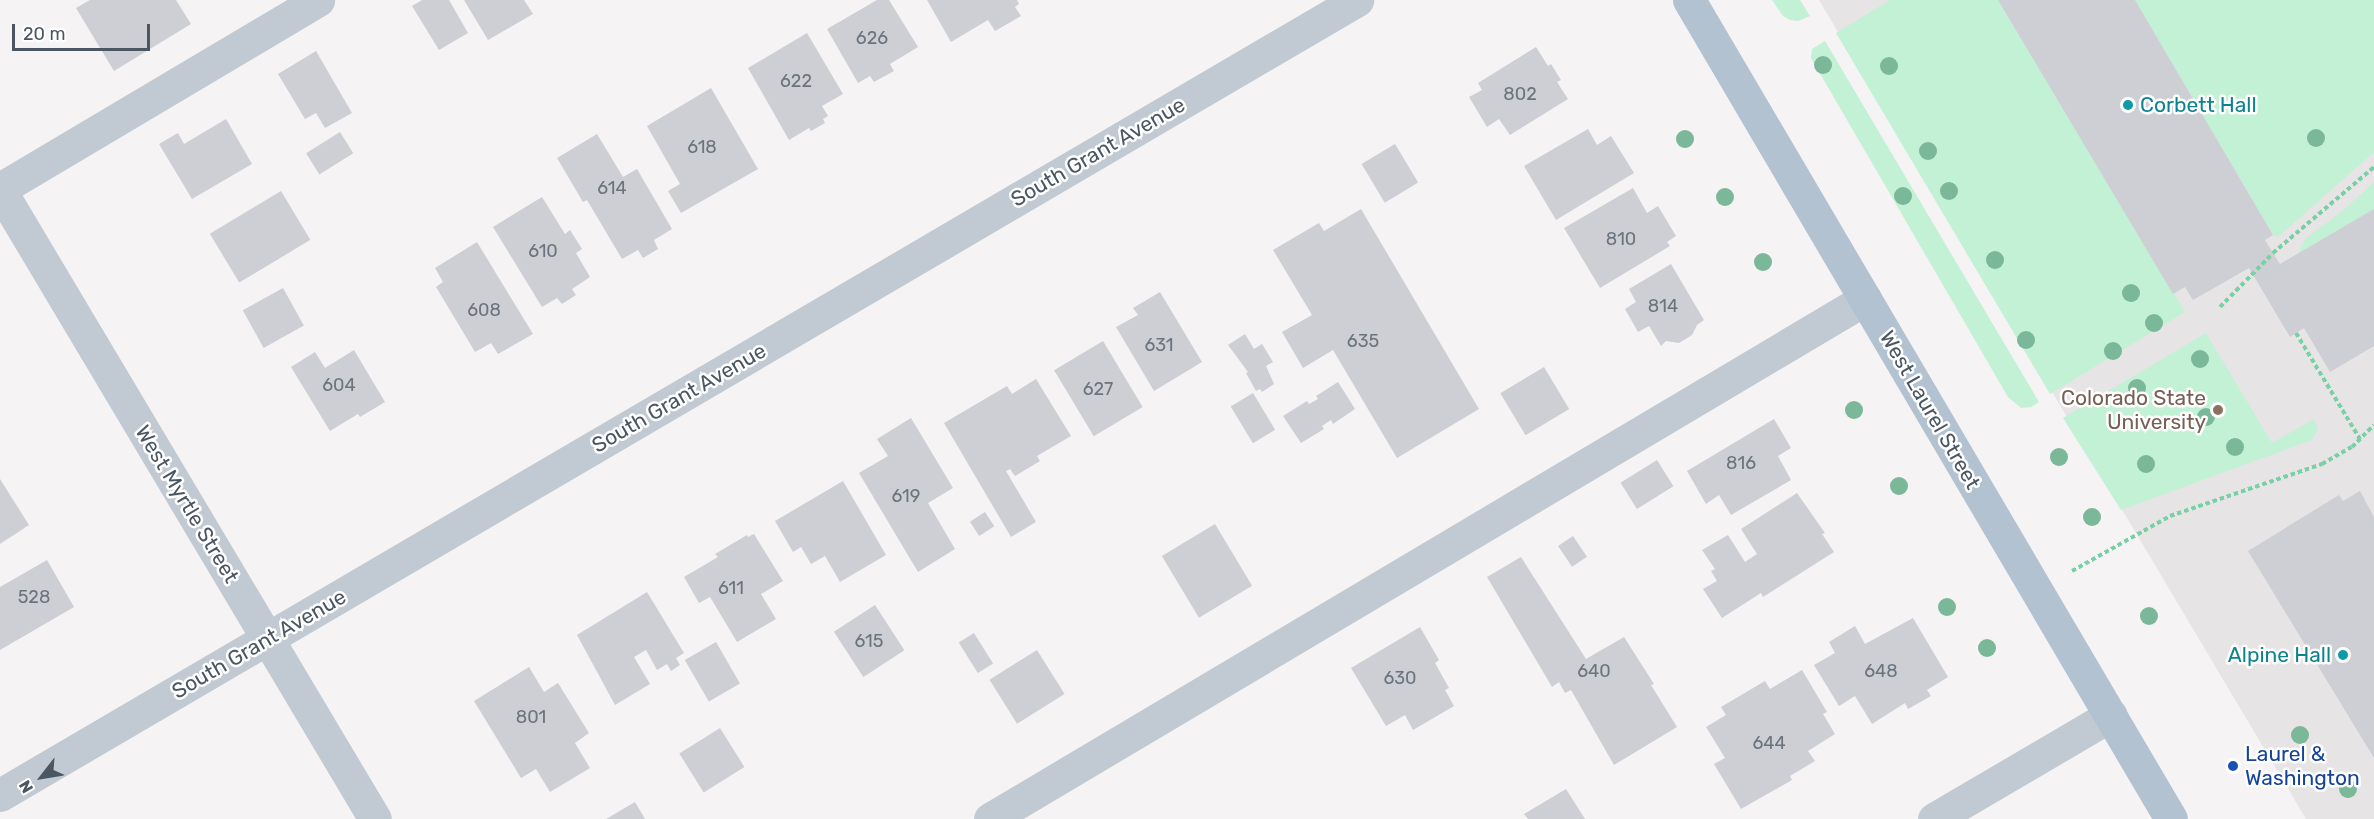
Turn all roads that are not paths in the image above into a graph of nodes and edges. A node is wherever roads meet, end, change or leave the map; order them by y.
1 (318, 0) edge
2 (1357, 0) edge
3 (1689, 0) edge
4 (0, 189) edge
5 (1865, 299) junction
6 (267, 639) junction
7 (2111, 715) junction
8 (0, 795) edge
9 (375, 819) edge
10 (990, 819) edge
11 (1934, 819) edge
12 (2172, 819) edge

1 - 4 street
2 - 6 street, South Grant Avenue
3 - 5 main road, West Laurel Street
4 - 6 street, West Myrtle Street
5 - 7 main road, West Laurel Street
5 - 10 street
6 - 8 street, South Grant Avenue
6 - 9 street, West Myrtle Street
7 - 11 street
7 - 12 main road, West Laurel Street

